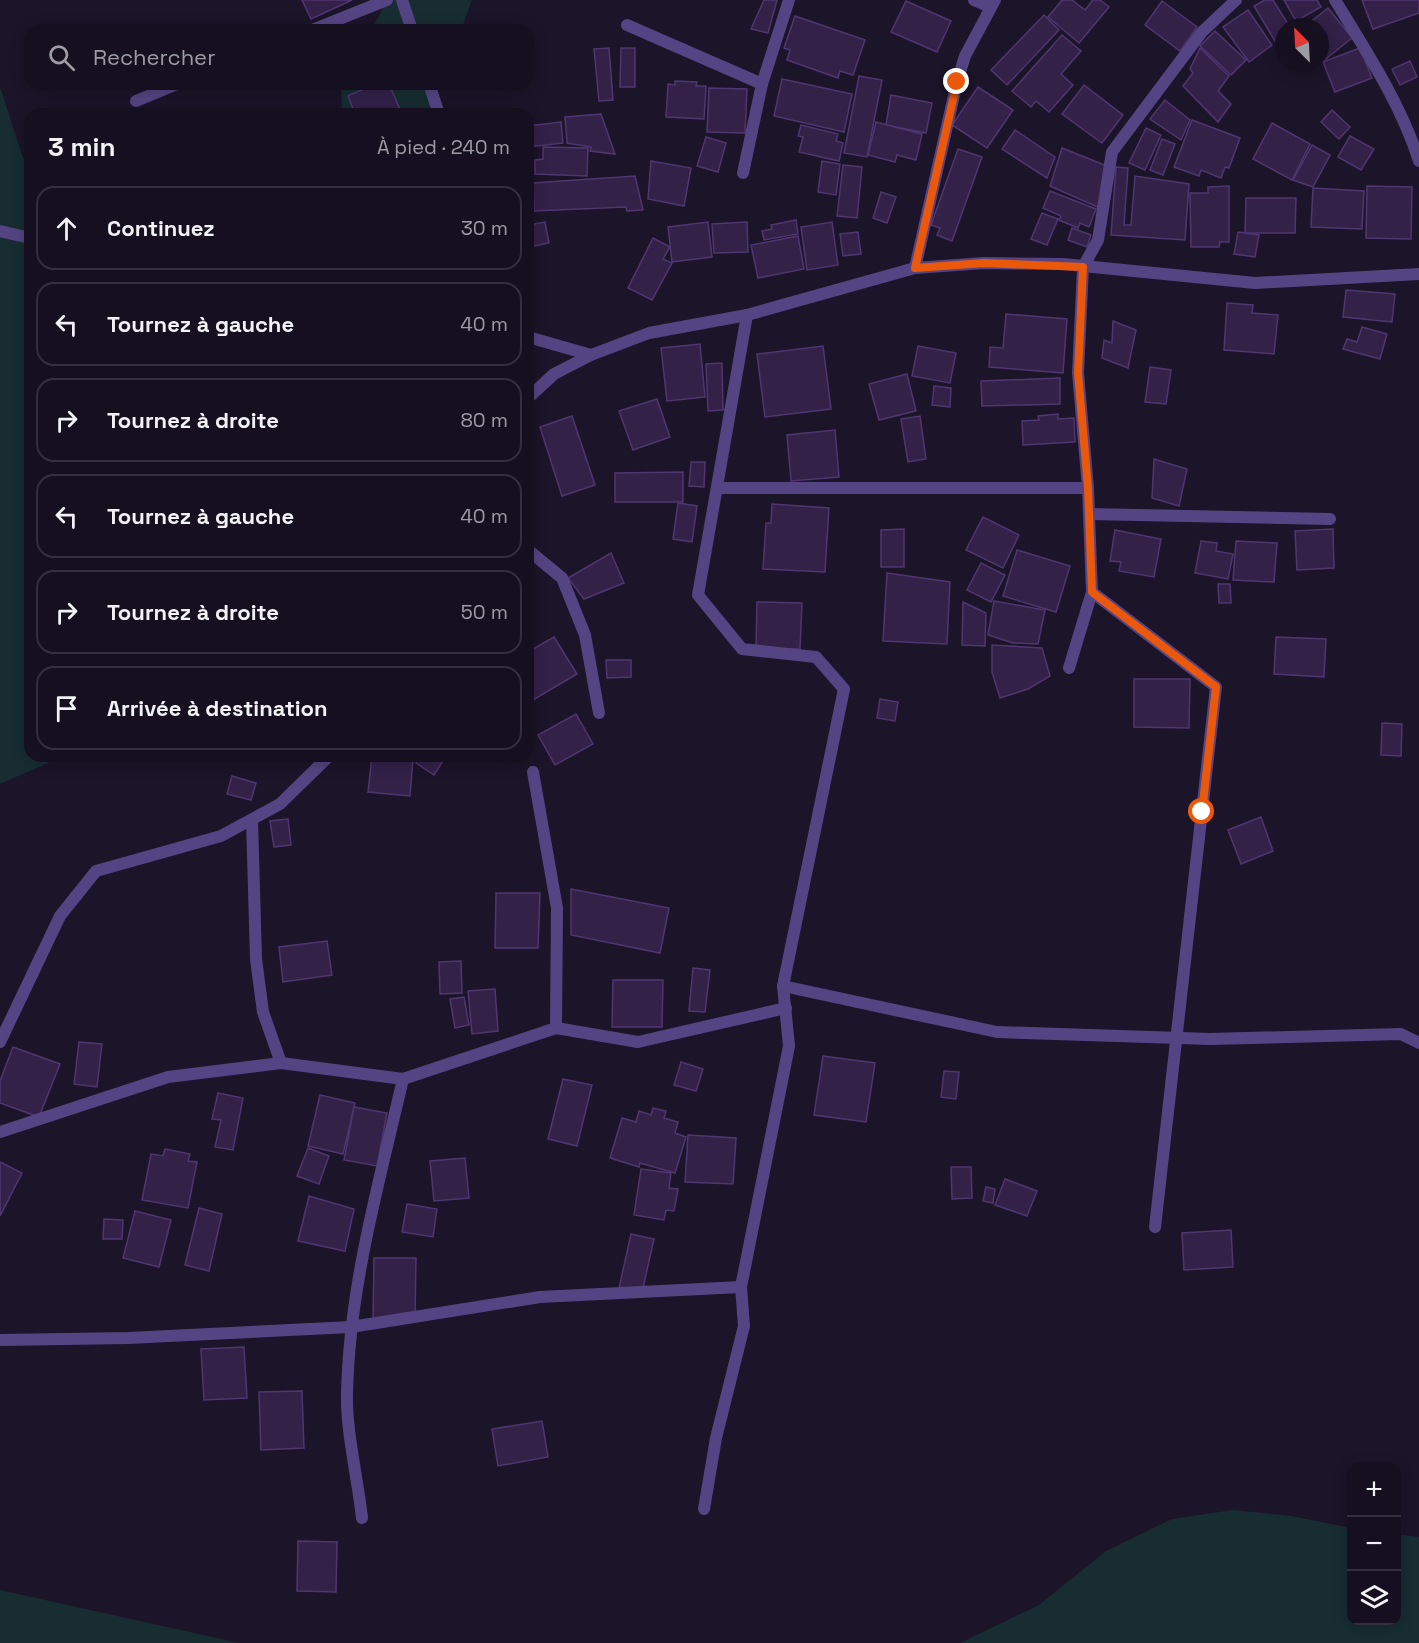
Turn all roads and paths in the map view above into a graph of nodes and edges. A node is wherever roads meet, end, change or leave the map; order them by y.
1 (387, 0) edge
2 (402, 0) edge
3 (789, 0) edge
4 (974, 0) edge
5 (1236, 0) edge
6 (1335, 0) edge
7 (992, 4) edge
8 (327, 24) edge
9 (410, 24) edge
10 (627, 25) dead end
11 (762, 84) junction
12 (163, 90) edge
13 (431, 90) edge
14 (136, 101) dead end
15 (437, 108) edge
16 (1419, 161) edge
17 (743, 173) dead end
18 (0, 231) edge
19 (24, 236) edge
20 (1083, 267) junction
21 (915, 268) junction
22 (1419, 274) edge
23 (747, 315) junction
24 (534, 339) edge
25 (591, 355) junction
26 (534, 392) edge
27 (717, 488) junction
28 (1088, 488) junction
29 (1089, 514) junction
30 (1329, 519) dead end
31 (534, 555) edge
32 (1092, 592) junction
33 (1069, 668) dead end
34 (599, 713) dead end
35 (323, 762) edge
36 (534, 772) dead end
37 (252, 820) junction
38 (783, 986) junction
39 (786, 1008) junction
40 (556, 1028) junction
41 (1178, 1038) junction
42 (0, 1042) edge
43 (1419, 1043) edge
44 (281, 1063) junction
45 (403, 1079) junction
46 (0, 1132) edge
47 (1155, 1227) dead end
48 (741, 1287) junction
49 (351, 1327) junction
50 (0, 1340) edge
51 (704, 1509) dead end
52 (362, 1518) dead end

1 - 8 street
2 - 9 street
3 - 11 street
4 - 7 street
5 - 20 street
6 - 16 street
7 - 21 street
10 - 11 street
11 - 17 street
12 - 14 street
13 - 15 street
18 - 19 street
20 - 21 street
20 - 22 street
20 - 28 street
21 - 23 street
23 - 25 street
23 - 27 street
24 - 25 street
25 - 26 street
27 - 28 street
27 - 38 street
28 - 29 street
29 - 30 street
29 - 32 street
31 - 34 street
32 - 33 street
32 - 41 street
35 - 37 street
36 - 40 street
37 - 42 street
37 - 44 street
38 - 39 street
38 - 41 street
39 - 40 street
39 - 48 street
40 - 45 street
41 - 43 street
41 - 47 street
44 - 45 street
44 - 46 street
45 - 49 street
48 - 49 street
48 - 51 street
49 - 50 street
49 - 52 street

